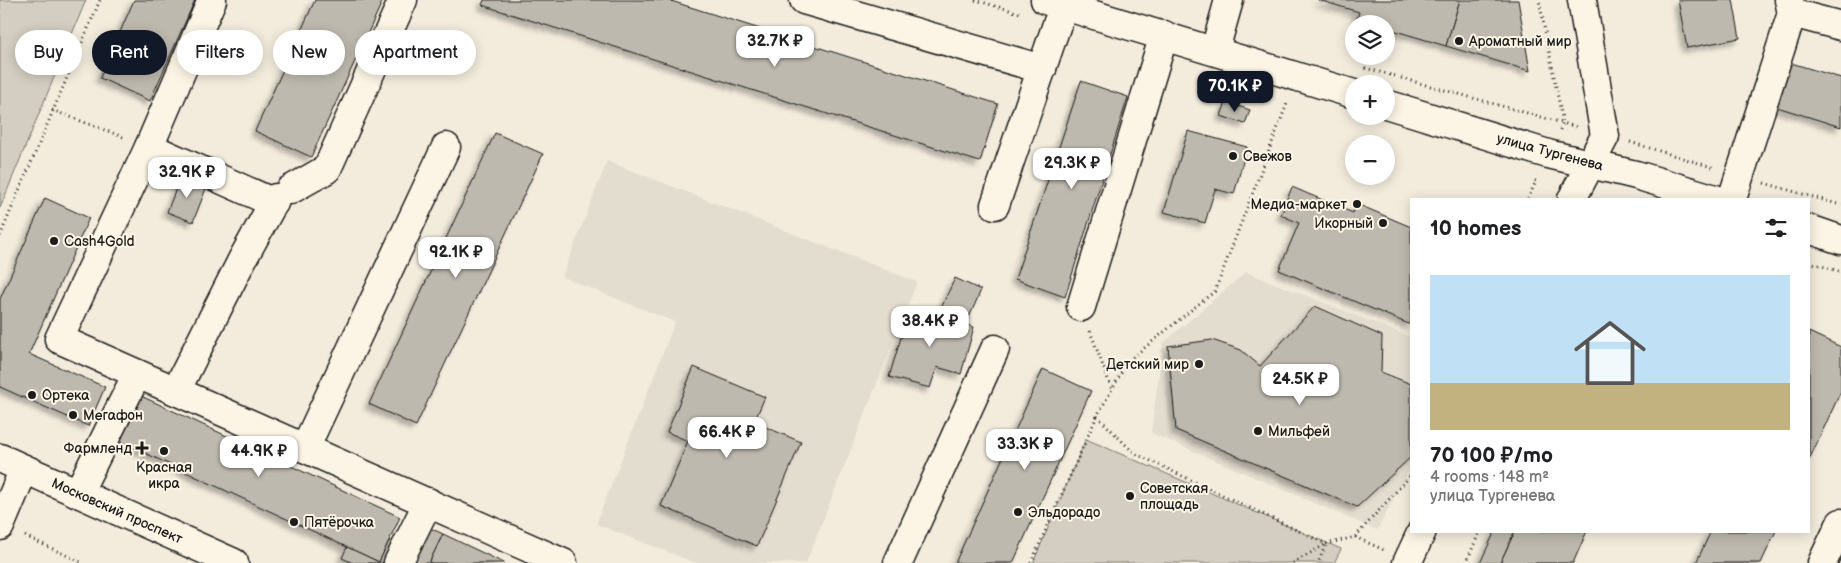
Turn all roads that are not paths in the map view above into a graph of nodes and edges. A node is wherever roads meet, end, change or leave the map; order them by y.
1 (212, 0) edge
2 (403, 0) edge
3 (804, 0) edge
4 (1229, 0) edge
5 (1582, 0) edge
6 (1055, 3) edge
7 (1790, 6) edge
8 (1841, 26) edge
9 (1164, 35) junction
10 (1215, 50) junction
11 (1042, 69) junction
12 (1345, 91) edge
13 (1395, 107) edge
14 (150, 148) junction
15 (446, 148) dead end
16 (1589, 164) junction
17 (1735, 187) edge
18 (280, 197) junction
19 (1572, 198) edge
20 (1712, 198) edge
21 (995, 205) dead end
22 (1810, 229) edge
23 (1841, 240) edge
24 (1081, 307) road end
25 (995, 349) dead end
26 (137, 374) junction
27 (176, 391) junction
28 (306, 448) junction
29 (0, 458) edge
30 (24, 469) junction
31 (78, 493) junction
32 (428, 502) junction
33 (1841, 523) edge
34 (0, 525) edge
35 (1421, 533) edge
36 (234, 563) edge
37 (398, 563) edge
38 (563, 563) edge
39 (898, 563) edge
40 (1407, 563) edge
41 (1822, 563) edge

1 - 14 street
2 - 18 street
3 - 11 street
4 - 10 street
5 - 16 street
6 - 9 street
6 - 11 street
7 - 8 street
7 - 17 street
9 - 10 street
9 - 24 street
10 - 12 street
11 - 21 street
13 - 16 street, улица Тургенева
14 - 18 street
14 - 26 street
15 - 28 street
16 - 19 street
16 - 20 street, улица Тургенева
18 - 27 street
22 - 23 street
25 - 39 street
26 - 27 street
26 - 31 street
27 - 28 street
28 - 32 street
29 - 30 street, Московский проспект
30 - 31 street, Московский проспект
30 - 34 street
31 - 36 street, Московский проспект
32 - 37 street
32 - 38 street
33 - 41 street
35 - 40 street

